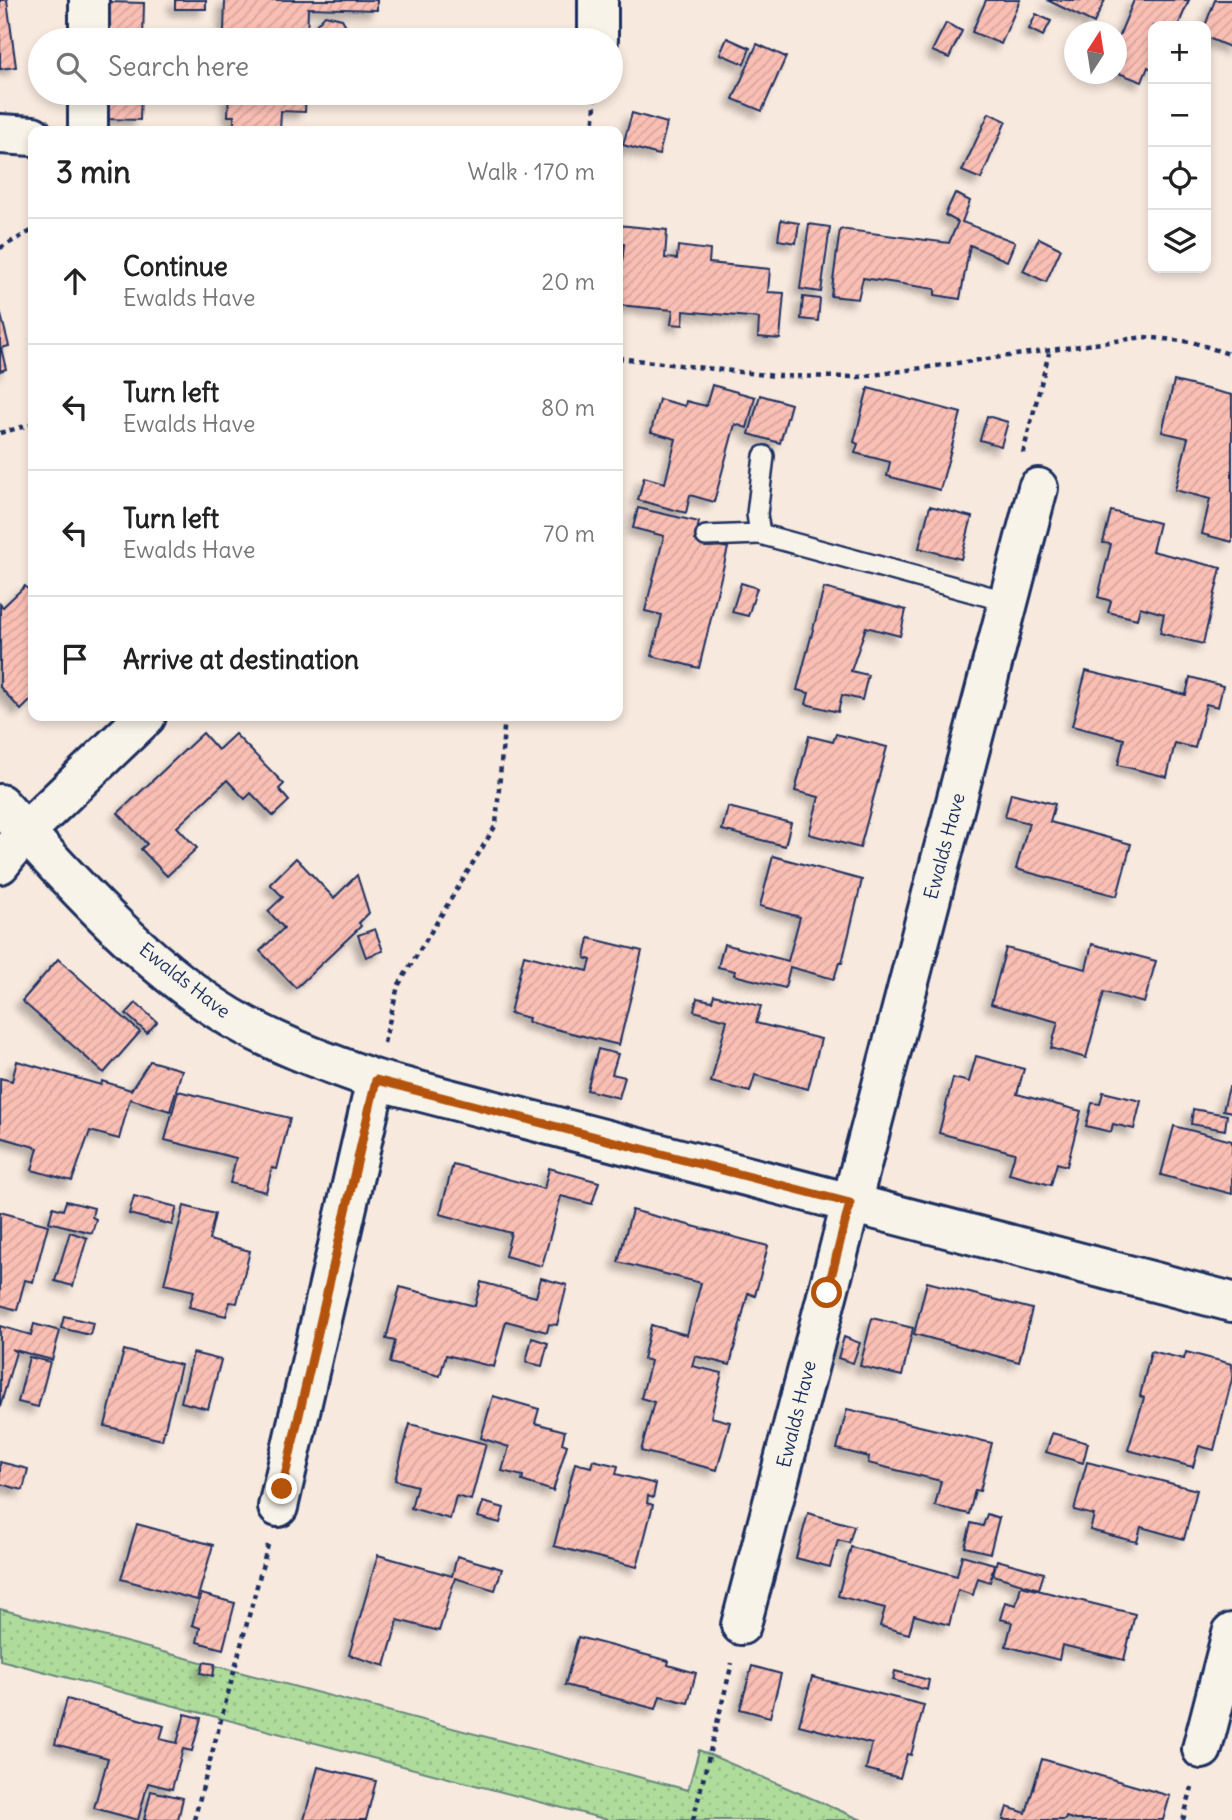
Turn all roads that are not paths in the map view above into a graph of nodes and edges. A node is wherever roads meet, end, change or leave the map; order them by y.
1 (89, 0) edge
2 (598, 0) edge
3 (89, 28) edge
4 (598, 28) edge
5 (88, 105) edge
6 (88, 126) edge
7 (0, 134) edge
8 (28, 136) edge
9 (764, 456) dead end
10 (1038, 488) road end
11 (760, 534) junction
12 (706, 536) dead end
13 (1009, 602) junction
14 (141, 721) edge
15 (0, 804) edge
16 (25, 832) junction
17 (0, 864) edge
18 (376, 1080) junction
19 (850, 1203) junction
20 (1232, 1302) edge
21 (278, 1507) road end
22 (741, 1625) road end
23 (1232, 1633) edge
24 (1215, 1728) edge

1 - 3 street
2 - 4 street
5 - 6 street
7 - 8 street
9 - 11 lane
10 - 13 street, Ewalds Have
11 - 12 lane
11 - 13 lane
13 - 19 street, Ewalds Have
14 - 16 street
15 - 16 street, Ewalds Have
16 - 17 street
16 - 18 street, Ewalds Have
18 - 19 street, Ewalds Have
18 - 21 street
19 - 20 street, Ewalds Have
19 - 22 street, Ewalds Have
23 - 24 street

